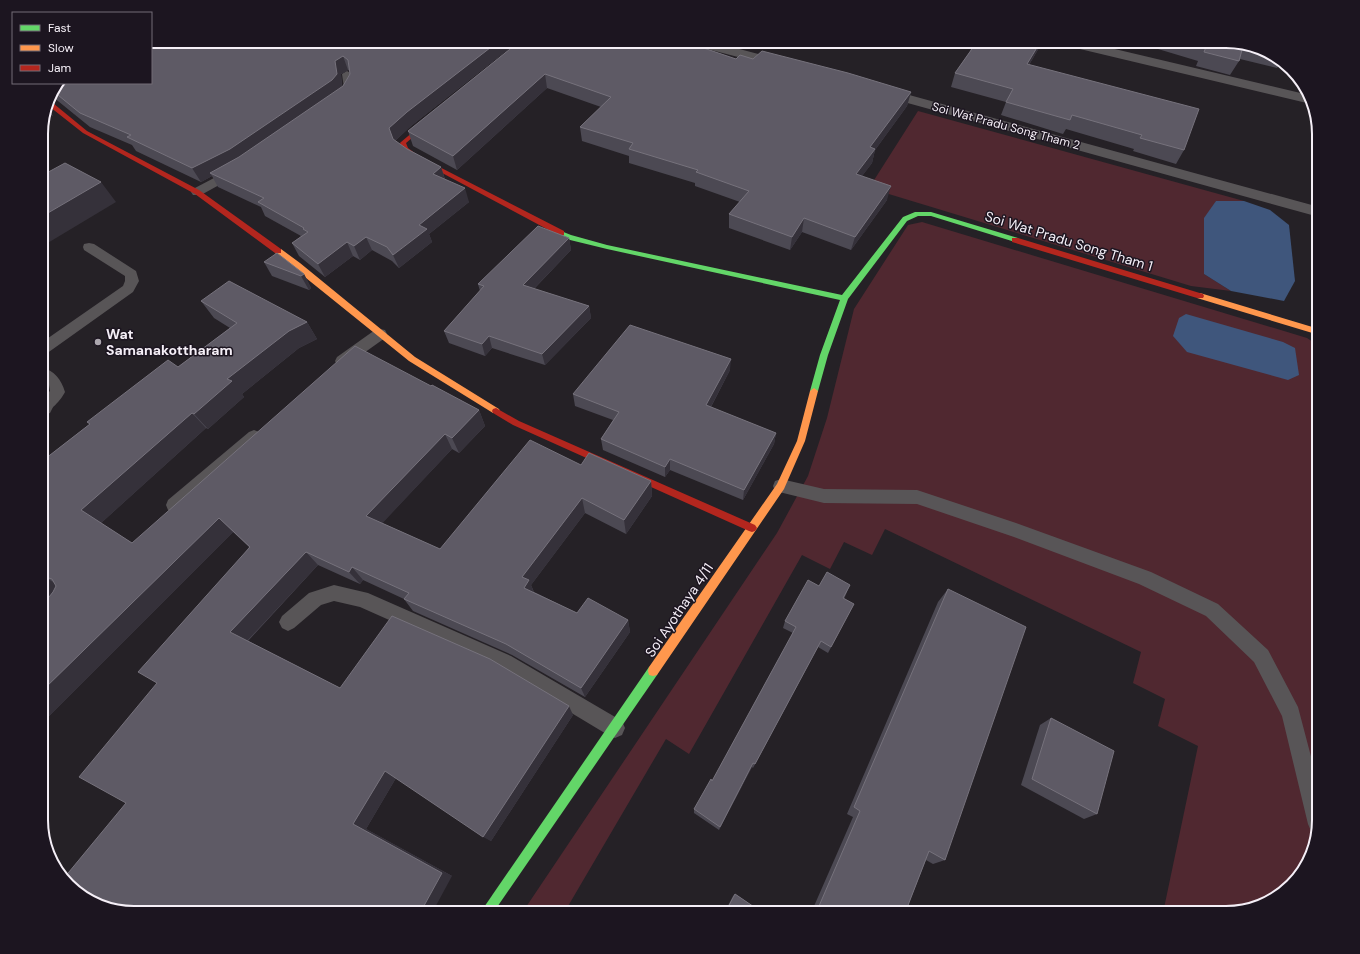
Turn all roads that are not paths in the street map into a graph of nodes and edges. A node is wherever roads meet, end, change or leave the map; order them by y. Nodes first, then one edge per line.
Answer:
1 (719, 48) edge
2 (1093, 48) edge
3 (800, 70) edge
4 (347, 74) edge
5 (870, 88) edge
6 (1304, 99) edge
7 (336, 102) edge
8 (53, 107) edge
9 (441, 112) edge
10 (242, 167) edge
11 (197, 192) junction
12 (1312, 210) edge
13 (89, 247) dead end
14 (844, 298) junction
15 (1312, 330) edge
16 (380, 334) junction
17 (48, 345) edge
18 (331, 370) edge
19 (48, 377) edge
20 (48, 402) edge
21 (265, 427) edge
22 (781, 486) junction
23 (174, 505) edge
24 (752, 528) junction
25 (288, 622) dead end
26 (615, 728) junction
27 (1312, 800) edge
28 (491, 906) edge

1 - 3 street
2 - 6 street
4 - 7 lane
5 - 12 street, Soi Wat Pradu Song Tham 2
8 - 11 street
9 - 14 street
10 - 11 lane
11 - 16 street
13 - 17 lane
14 - 15 street, Soi Wat Pradu Song Tham 1
14 - 22 street, Soi Ayothaya 4/11
16 - 18 lane
16 - 24 street
19 - 20 lane
21 - 23 lane
22 - 24 street, Soi Ayothaya 4/11
22 - 27 lane
24 - 26 street, Soi Ayothaya 4/11
25 - 26 lane
26 - 28 street, Soi Ayothaya 4/11

